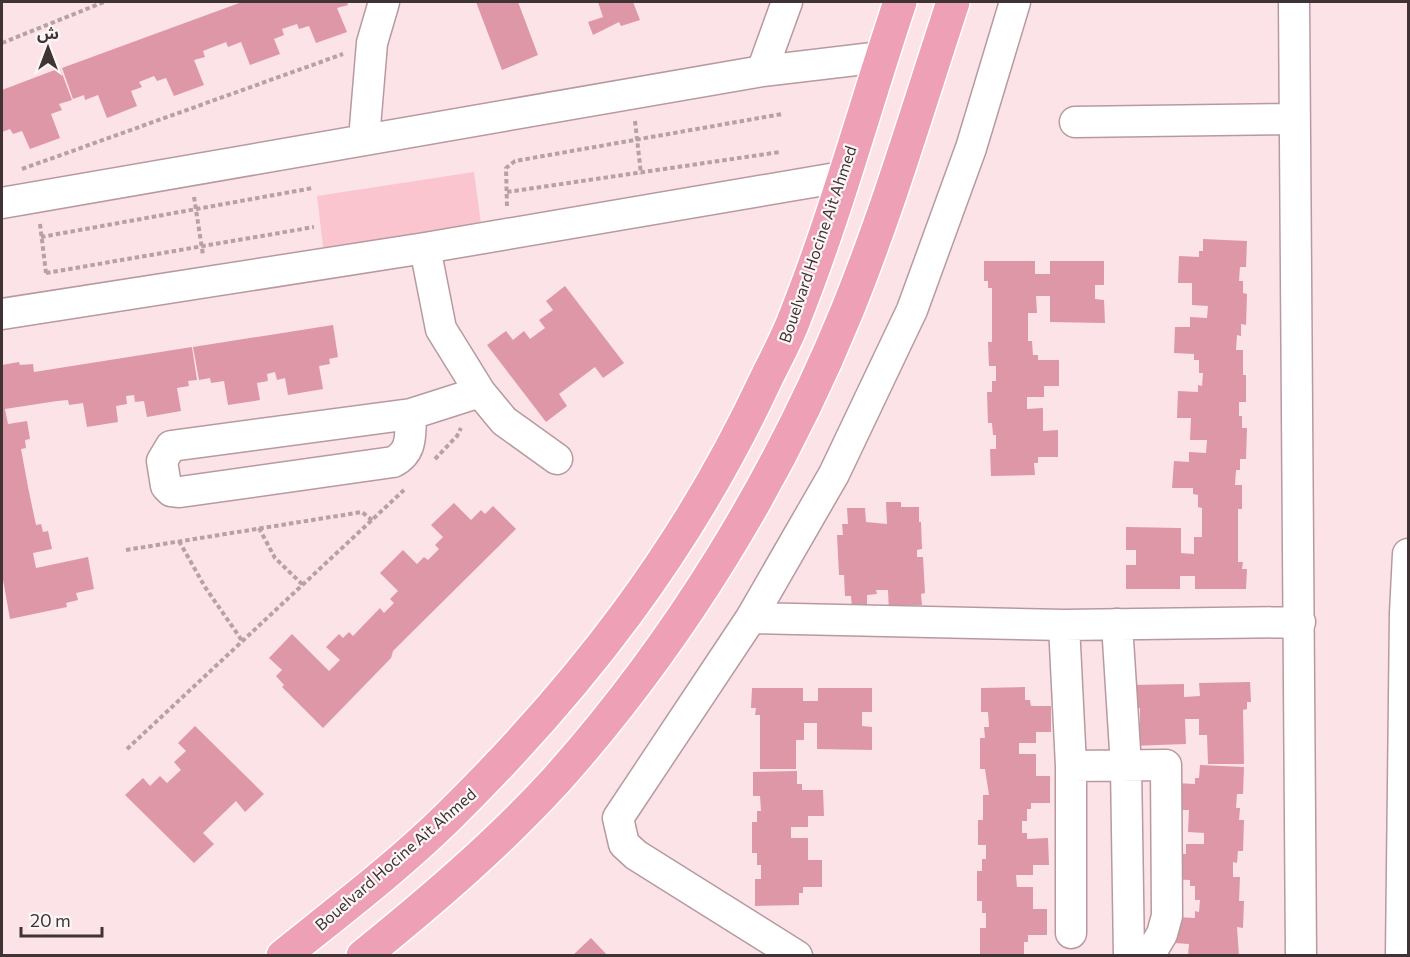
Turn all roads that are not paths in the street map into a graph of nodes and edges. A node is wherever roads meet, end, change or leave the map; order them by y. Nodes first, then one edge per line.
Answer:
1 (384, 2) edge
2 (787, 2) edge
3 (900, 2) edge
4 (953, 2) edge
5 (1015, 2) edge
6 (1294, 2) edge
7 (882, 57) junction
8 (762, 71) junction
9 (1293, 119) junction
10 (1075, 122) dead end
11 (364, 139) junction
12 (842, 177) junction
13 (2, 203) edge
14 (424, 248) junction
15 (2, 315) edge
16 (471, 395) junction
17 (411, 414) junction
18 (557, 459) dead end
19 (1408, 555) edge
20 (752, 618) junction
21 (1300, 621) junction
22 (1117, 624) junction
23 (1064, 625) junction
24 (1071, 766) junction
25 (1126, 766) junction
26 (1071, 933) dead end
27 (283, 956) edge
28 (363, 956) edge
29 (797, 956) edge
30 (1129, 956) edge
31 (1149, 956) edge
32 (1301, 956) edge
33 (1401, 956) edge

1 - 11 street
2 - 8 street
3 - 7 main road, Bouelvard Hocine Ait Ahmed
4 - 28 main road
5 - 20 street
6 - 9 street
7 - 8 street
7 - 12 main road, Bouelvard Hocine Ait Ahmed
8 - 11 street
9 - 10 street
9 - 21 street
11 - 13 street
12 - 14 street
12 - 27 main road, Bouelvard Hocine Ait Ahmed
14 - 15 street
14 - 16 street
16 - 17 street
16 - 18 street
17 - 17 street
19 - 33 street
20 - 23 street
20 - 29 street
21 - 22 street
21 - 32 street
22 - 23 street
22 - 25 street
23 - 24 street
24 - 25 street
24 - 26 street
25 - 30 street
25 - 31 street

